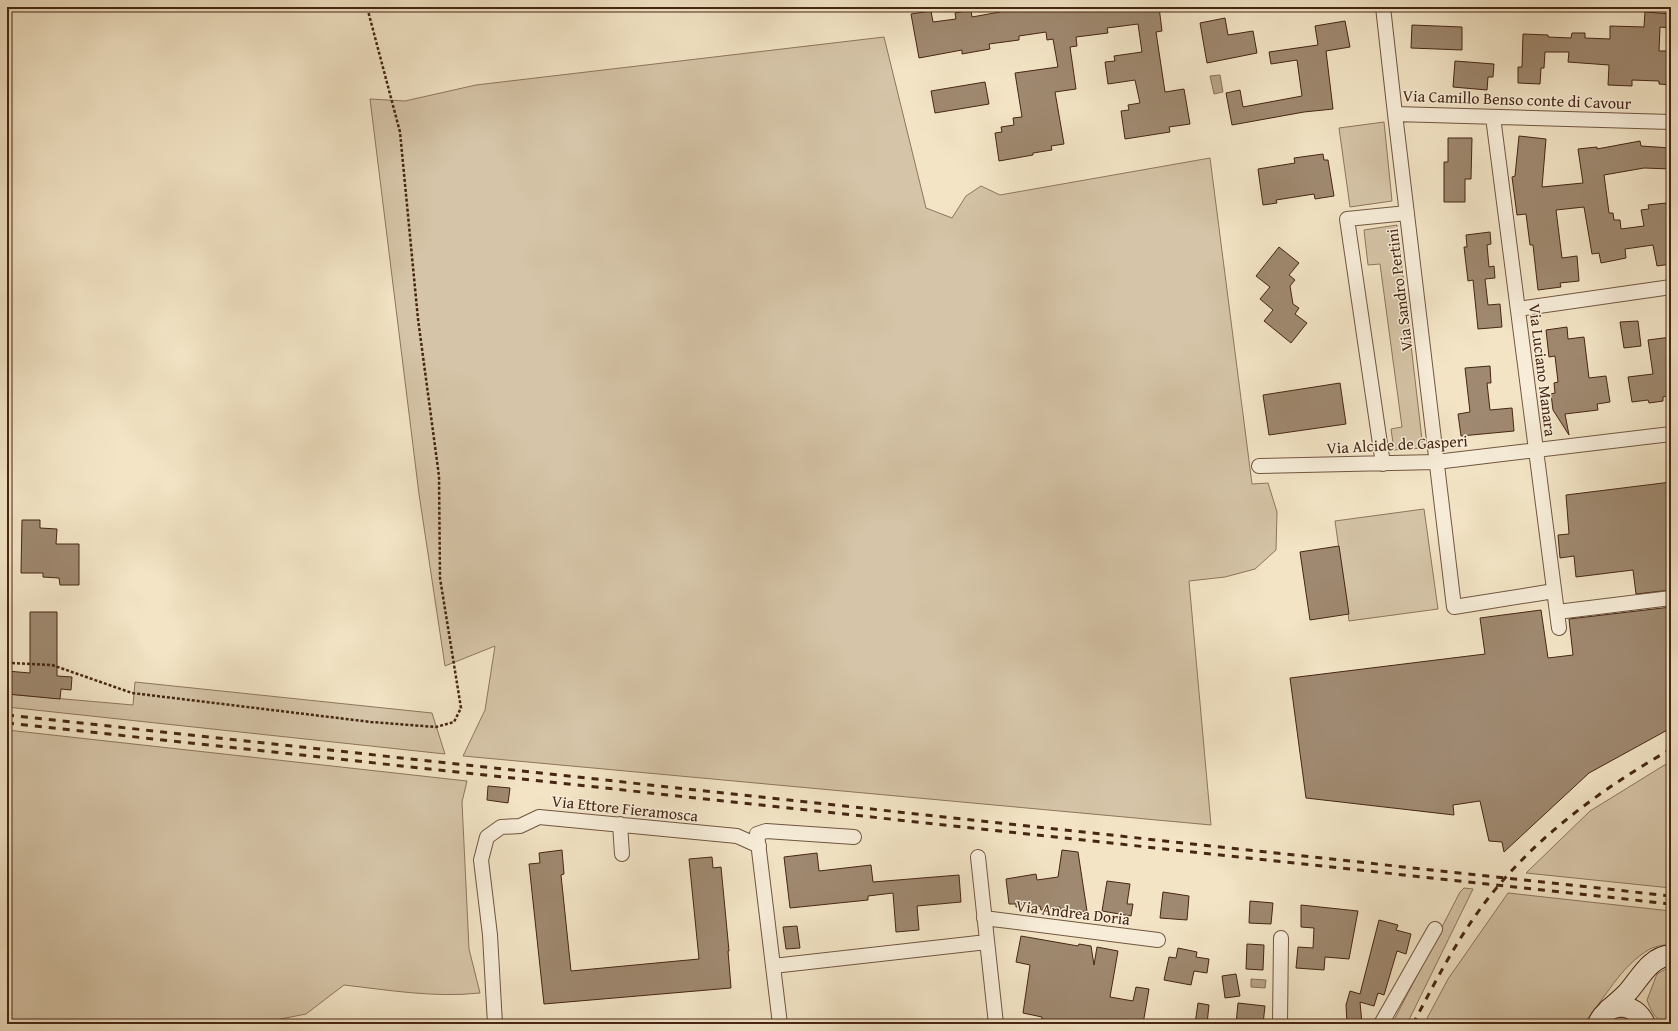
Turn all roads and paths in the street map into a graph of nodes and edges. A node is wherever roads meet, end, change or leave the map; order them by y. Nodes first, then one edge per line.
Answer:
1 (368, 7) edge
2 (1383, 7) edge
3 (7, 91) edge
4 (1395, 114) junction
5 (1493, 117) junction
6 (1671, 122) edge
7 (7, 169) edge
8 (1407, 213) junction
9 (1671, 287) edge
10 (1518, 309) junction
11 (1671, 434) edge
12 (1536, 449) junction
13 (1436, 462) junction
14 (1383, 464) junction
15 (1259, 466) dead end
16 (1554, 591) junction
17 (1671, 598) edge
18 (1556, 612) junction
19 (1559, 628) dead end
20 (12, 663) dead end
21 (620, 824) junction
22 (854, 837) dead end
23 (759, 846) junction
24 (622, 854) dead end
25 (978, 857) dead end
26 (984, 918) junction
27 (1435, 930) dead end
28 (1281, 938) dead end
29 (1158, 940) dead end
30 (987, 942) junction
31 (1671, 955) edge
32 (773, 966) junction
33 (1635, 983) junction
34 (1603, 1017) edge
35 (1644, 1022) edge
36 (495, 1024) edge
37 (780, 1024) edge
38 (996, 1024) edge
39 (1280, 1024) edge
40 (1381, 1024) edge

1 - 20 path
2 - 4 street, Via Camillo Benso conte di Cavour
3 - 7 path
4 - 5 street, Via Camillo Benso conte di Cavour
4 - 8 street, Via Sandro Pertini
5 - 6 street, Via Camillo Benso conte di Cavour
5 - 10 street, Via Luciano Manara
8 - 13 street, Via Sandro Pertini
8 - 14 street
9 - 10 street
10 - 12 street, Via Luciano Manara
11 - 12 street, Via Alcide de Gasperi
12 - 13 street, Via Alcide de Gasperi
12 - 16 street, Via Luciano Manara
13 - 14 street, Via Alcide de Gasperi
13 - 16 street, Via Sandro Pertini
14 - 15 street, Via Alcide de Gasperi
16 - 18 street, Via Luciano Manara
17 - 18 street
18 - 19 street, Via Luciano Manara
21 - 23 street, Via Ettore Fieramosca
21 - 24 street
21 - 36 street, Via Ettore Fieramosca
22 - 23 street
23 - 32 street
25 - 26 street
26 - 29 street, Via Andrea Doria
26 - 30 street
27 - 40 street
28 - 39 street
30 - 32 street
30 - 38 street
31 - 33 street
32 - 37 street
33 - 34 street
33 - 35 street
34 - 35 street

